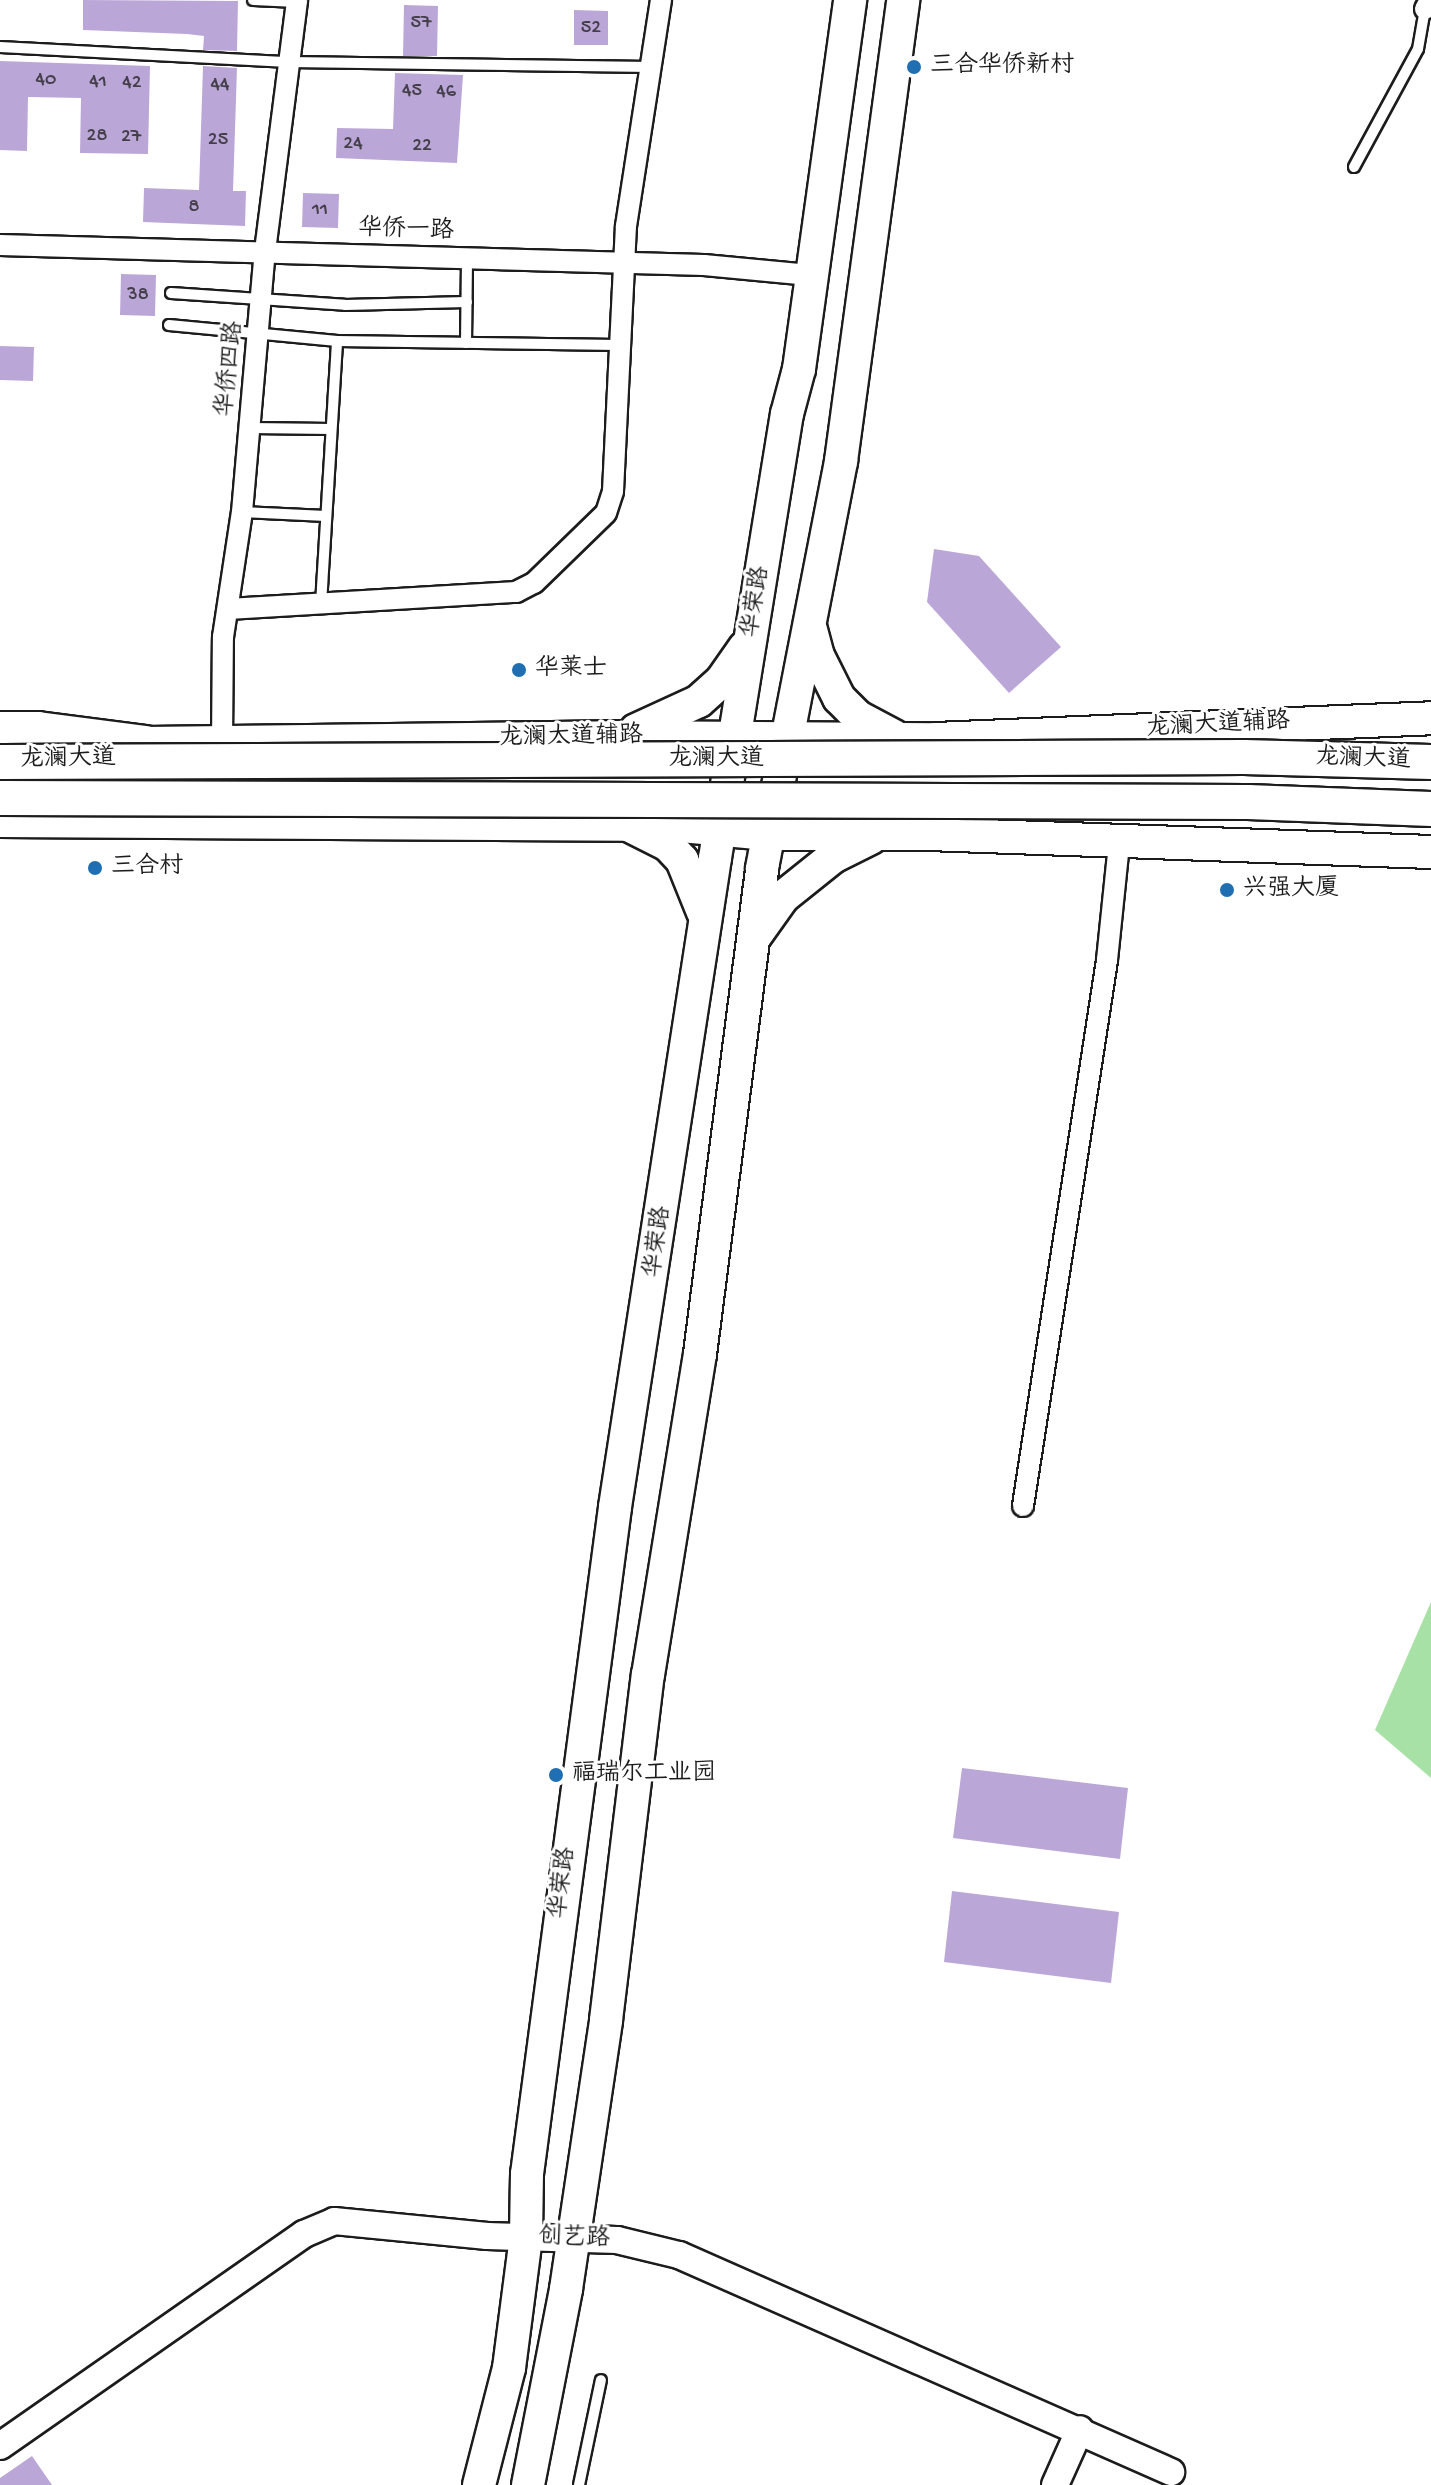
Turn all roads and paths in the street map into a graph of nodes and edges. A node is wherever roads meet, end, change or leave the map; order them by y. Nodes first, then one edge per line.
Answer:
1 (253, 0) edge
2 (661, 0) edge
3 (850, 0) edge
4 (903, 0) edge
5 (297, 1) edge
6 (1427, 5) edge
7 (0, 47) edge
8 (289, 62) junction
9 (651, 67) junction
10 (1354, 167) dead end
11 (0, 245) edge
12 (265, 251) junction
13 (467, 260) junction
14 (624, 264) junction
15 (810, 275) junction
16 (171, 293) dead end
17 (263, 301) junction
18 (467, 302) junction
19 (169, 325) dead end
20 (260, 334) junction
21 (337, 341) junction
22 (466, 343) junction
23 (618, 345) junction
24 (251, 428) junction
25 (331, 429) junction
26 (242, 512) junction
27 (326, 516) junction
28 (321, 604) junction
29 (228, 609) junction
30 (810, 620) junction
31 (752, 633) junction
32 (1431, 718) edge
33 (0, 729) edge
34 (787, 736) junction
35 (623, 737) junction
36 (735, 737) junction
37 (900, 739) junction
38 (936, 739) junction
39 (146, 743) junction
40 (222, 743) junction
41 (1431, 762) edge
42 (0, 763) edge
43 (0, 798) edge
44 (1431, 809) edge
45 (0, 821) edge
46 (629, 825) junction
47 (720, 828) junction
48 (768, 834) junction
49 (928, 834) junction
50 (879, 835) junction
51 (1119, 843) junction
52 (1431, 852) edge
53 (705, 923) junction
54 (753, 945) junction
55 (1023, 1506) dead end
56 (526, 2237) junction
57 (573, 2240) junction
58 (601, 2380) dead end
59 (1080, 2429) junction
60 (0, 2446) edge
61 (1171, 2472) dead end
62 (479, 2485) edge
63 (528, 2485) edge
64 (579, 2485) edge
65 (1055, 2485) edge

1 - 5 lane
2 - 9 street
3 - 15 main road, 华荣路
4 - 30 main road
5 - 8 street, 华侨四路
6 - 10 lane
7 - 8 lane
8 - 9 lane
8 - 12 street, 华侨四路
9 - 14 street
11 - 12 street, 华侨一路
12 - 13 street, 华侨一路
12 - 17 street, 华侨四路
13 - 14 street, 华侨一路
13 - 18 lane
14 - 15 street, 华侨一路
14 - 23 street
15 - 31 main road, 华荣路
16 - 17 lane
17 - 18 lane
17 - 20 street, 华侨四路
18 - 22 lane
19 - 20 lane
20 - 21 lane
20 - 24 street, 华侨四路
21 - 22 lane
21 - 25 lane
22 - 23 lane
23 - 28 street
24 - 25 lane
24 - 26 street, 华侨四路
25 - 27 lane
26 - 27 lane
26 - 29 street, 华侨四路
27 - 28 lane
28 - 29 street
29 - 40 street, 华侨四路
30 - 34 main road
30 - 37 main road
31 - 35 main road
31 - 36 main road, 华荣路
32 - 38 main road, 龙澜大道辅路
33 - 39 highway
34 - 36 main road, 龙澜大道辅路
34 - 37 main road, 龙澜大道辅路
34 - 48 main road
35 - 36 main road, 龙澜大道辅路
35 - 40 main road, 龙澜大道辅路
35 - 46 main road
36 - 47 main road, 华荣路
37 - 38 main road, 龙澜大道辅路
38 - 49 main road
39 - 40 main road, 龙澜大道辅路
39 - 42 main road, 龙澜大道辅路
41 - 42 highway, 龙澜大道, bridge
43 - 44 highway, 龙澜大道, bridge
45 - 46 main road
46 - 47 main road
46 - 53 main road
47 - 48 main road
47 - 53 main road, 华荣路
48 - 50 main road
48 - 54 main road
49 - 50 main road
49 - 51 main road
50 - 54 main road
51 - 52 main road
51 - 55 street
53 - 56 main road, 华荣路
54 - 57 main road
56 - 57 street, 创艺路
56 - 60 street, 创艺路
56 - 62 main road, 华荣路
57 - 59 street, 创艺路
57 - 63 main road
58 - 64 lane
59 - 61 street, 创艺路
59 - 65 street

